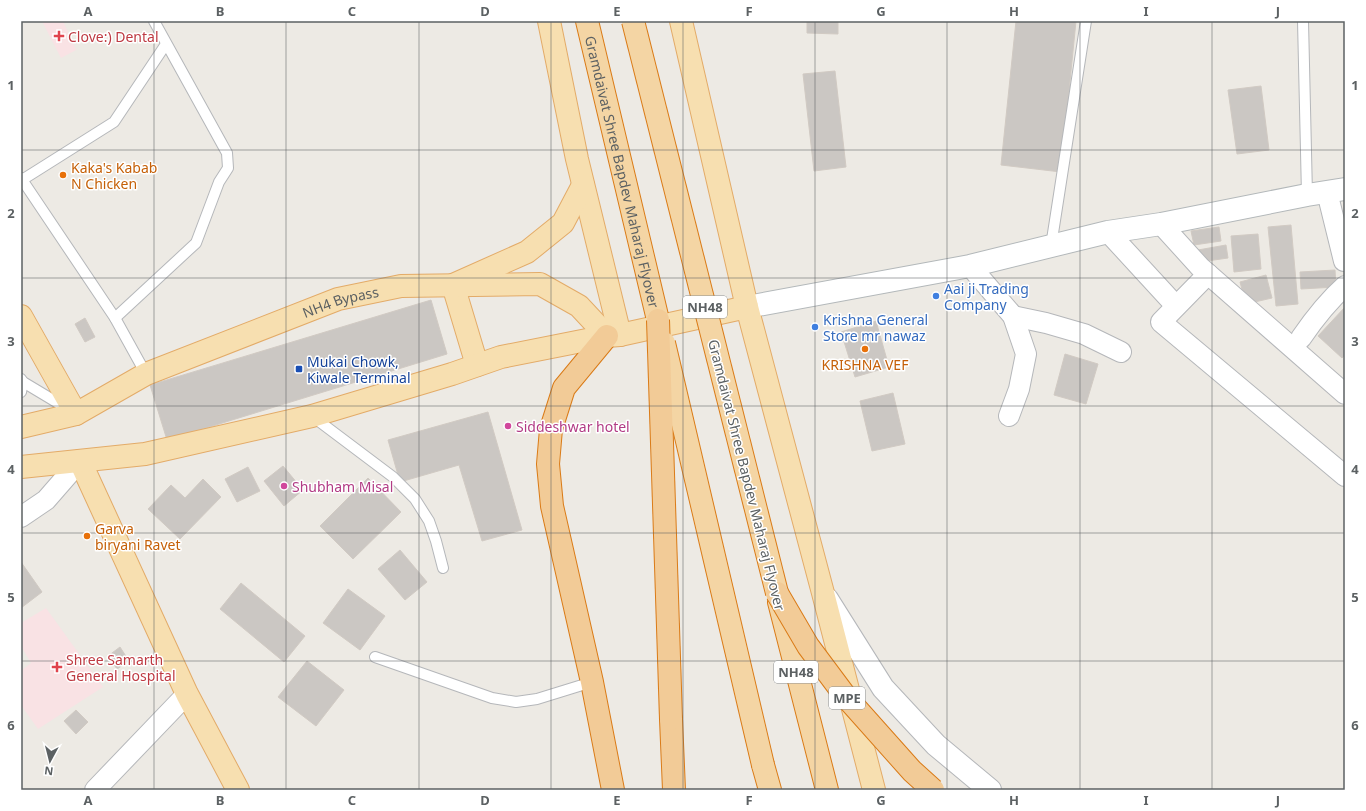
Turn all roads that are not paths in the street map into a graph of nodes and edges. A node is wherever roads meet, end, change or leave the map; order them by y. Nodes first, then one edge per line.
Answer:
1 (154, 21) edge
2 (549, 21) edge
3 (587, 21) edge
4 (633, 21) edge
5 (681, 21) edge
6 (1086, 21) edge
7 (1303, 21) edge
8 (166, 44) junction
9 (21, 179) edge
10 (583, 185) junction
11 (1326, 192) edge
12 (1161, 224) junction
13 (1108, 232) junction
14 (1051, 246) junction
15 (1344, 261) edge
16 (970, 266) junction
17 (1208, 274) junction
18 (453, 285) junction
19 (1345, 286) edge
20 (1176, 306) junction
21 (747, 308) junction
22 (21, 316) edge
23 (1013, 316) junction
24 (115, 318) junction
25 (658, 320) junction
26 (614, 336) junction
27 (1301, 338) dead end
28 (1121, 352) dead end
29 (477, 365) junction
30 (146, 374) junction
31 (22, 384) edge
32 (1345, 394) edge
33 (76, 414) junction
34 (312, 416) junction
35 (1009, 416) dead end
36 (21, 427) edge
37 (80, 461) junction
38 (21, 467) edge
39 (1345, 476) edge
40 (21, 517) edge
41 (443, 568) dead end
42 (777, 593) junction
43 (823, 593) junction
44 (375, 657) dead end
45 (592, 682) junction
46 (188, 694) junction
47 (95, 790) edge
48 (238, 790) edge
49 (613, 790) edge
50 (674, 790) edge
51 (770, 790) edge
52 (826, 790) edge
53 (874, 790) edge
54 (933, 790) edge
55 (990, 790) edge

1 - 8 lane
2 - 10 main road
3 - 25 highway, Gramdaivat Shree Bapdev Maharaj Flyover
4 - 42 highway, Gramdaivat Shree Bapdev Maharaj Flyover / NH48, bridge
5 - 21 main road
6 - 14 lane
7 - 11 lane
8 - 9 lane
8 - 24 lane
9 - 24 lane
10 - 18 main road
10 - 26 main road
11 - 12 main road
11 - 15 street
12 - 13 main road
12 - 17 street
13 - 14 main road
13 - 20 street
14 - 16 main road
16 - 21 main road
16 - 23 street
17 - 20 street
17 - 32 street
18 - 26 main road, NH4 Bypass
18 - 29 main road
18 - 30 main road, NH4 Bypass
19 - 27 street
20 - 39 street
21 - 26 main road
21 - 43 main road
22 - 33 main road
23 - 28 street
23 - 35 street
24 - 30 lane
25 - 50 highway, bridge
25 - 51 highway, Gramdaivat Shree Bapdev Maharaj Flyover, bridge
26 - 29 main road
26 - 45 highway
29 - 34 main road
30 - 33 main road, NH4 Bypass
31 - 33 lane
33 - 36 main road, NH4 Bypass
34 - 37 main road
34 - 41 lane
37 - 38 main road
37 - 40 street
37 - 46 main road
42 - 52 highway, Gramdaivat Shree Bapdev Maharaj Flyover / NH48, bridge
42 - 54 highway, MPE, bridge
43 - 53 main road
43 - 55 main road
44 - 45 lane
45 - 49 highway
46 - 47 street
46 - 48 main road

